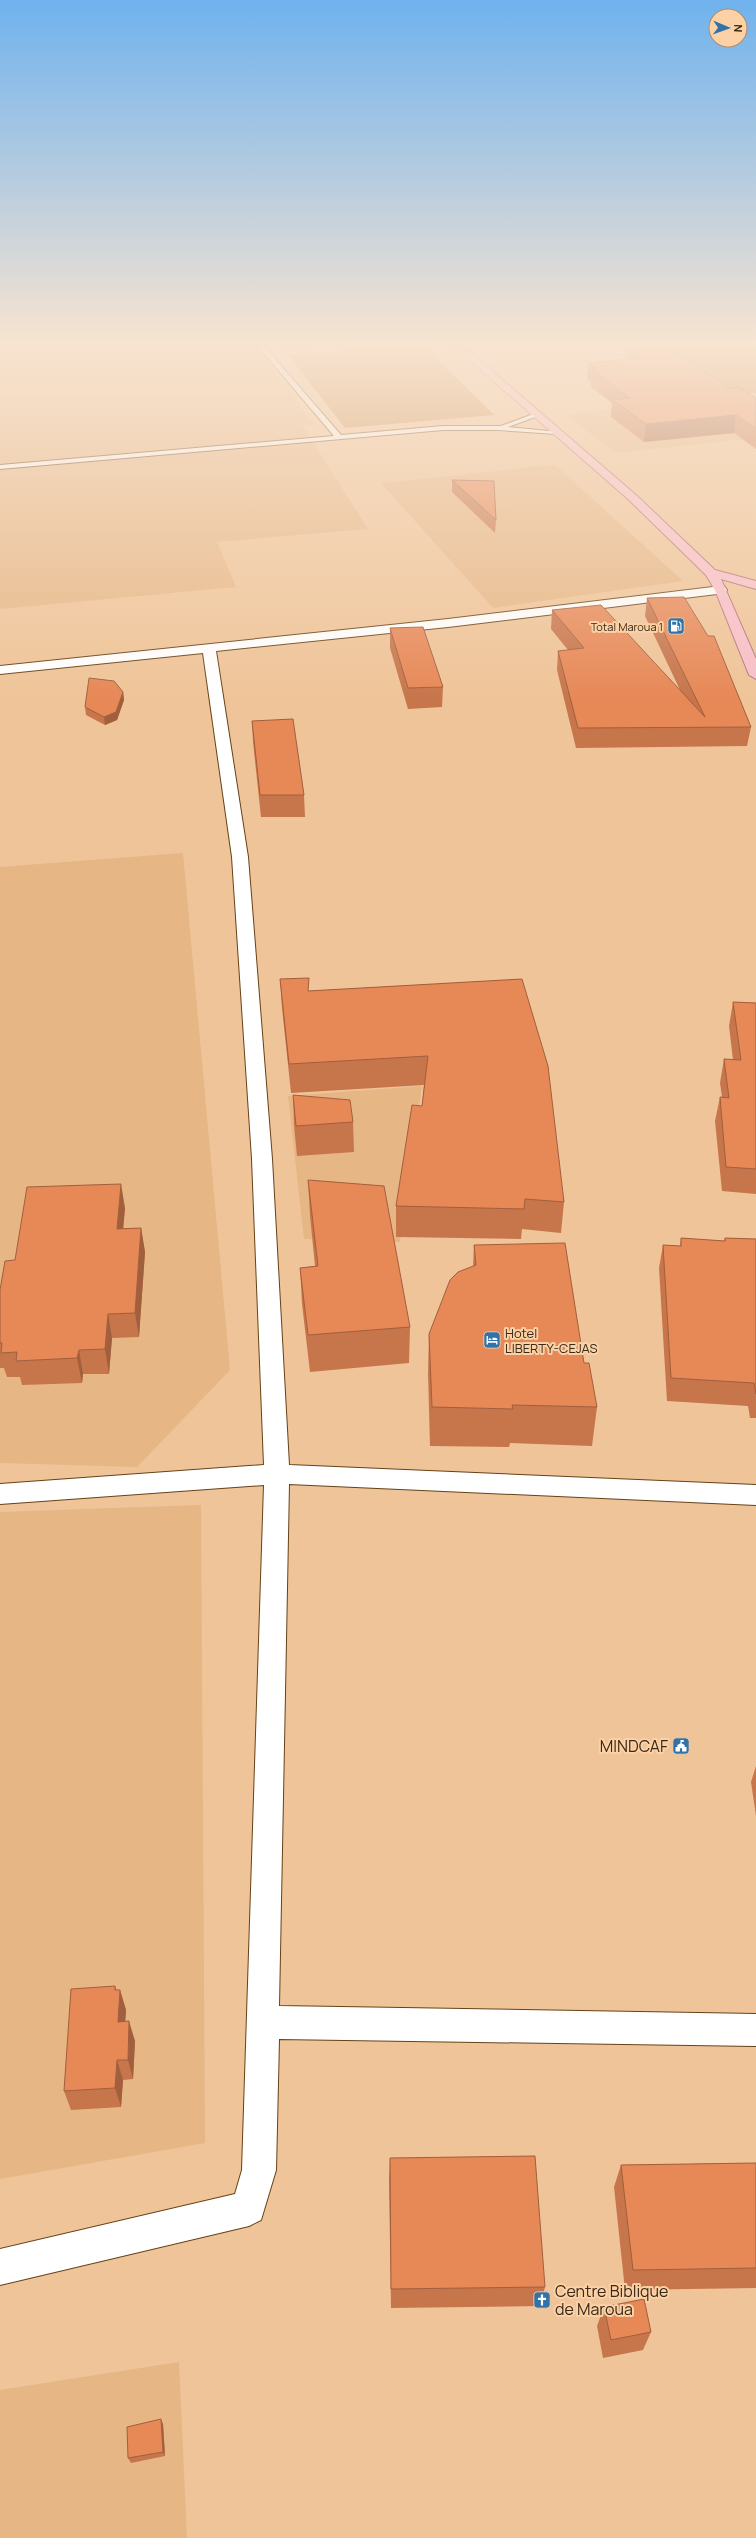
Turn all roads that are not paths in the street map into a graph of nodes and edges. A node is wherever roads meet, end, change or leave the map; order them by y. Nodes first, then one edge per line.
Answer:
1 (40, 463) edge
2 (593, 463) edge
3 (0, 467) edge
4 (711, 573) junction
5 (756, 585) edge
6 (721, 590) junction
7 (209, 648) junction
8 (0, 670) edge
9 (756, 675) edge
10 (277, 1474) junction
11 (0, 1494) edge
12 (756, 1495) edge
13 (262, 2022) junction
14 (756, 2030) edge
15 (0, 2267) edge

1 - 3 lane
2 - 4 main road
4 - 5 main road
4 - 6 main road
6 - 7 street
6 - 9 main road
7 - 8 street
7 - 10 street
10 - 11 street
10 - 12 street
10 - 13 street
13 - 14 street
13 - 15 street

